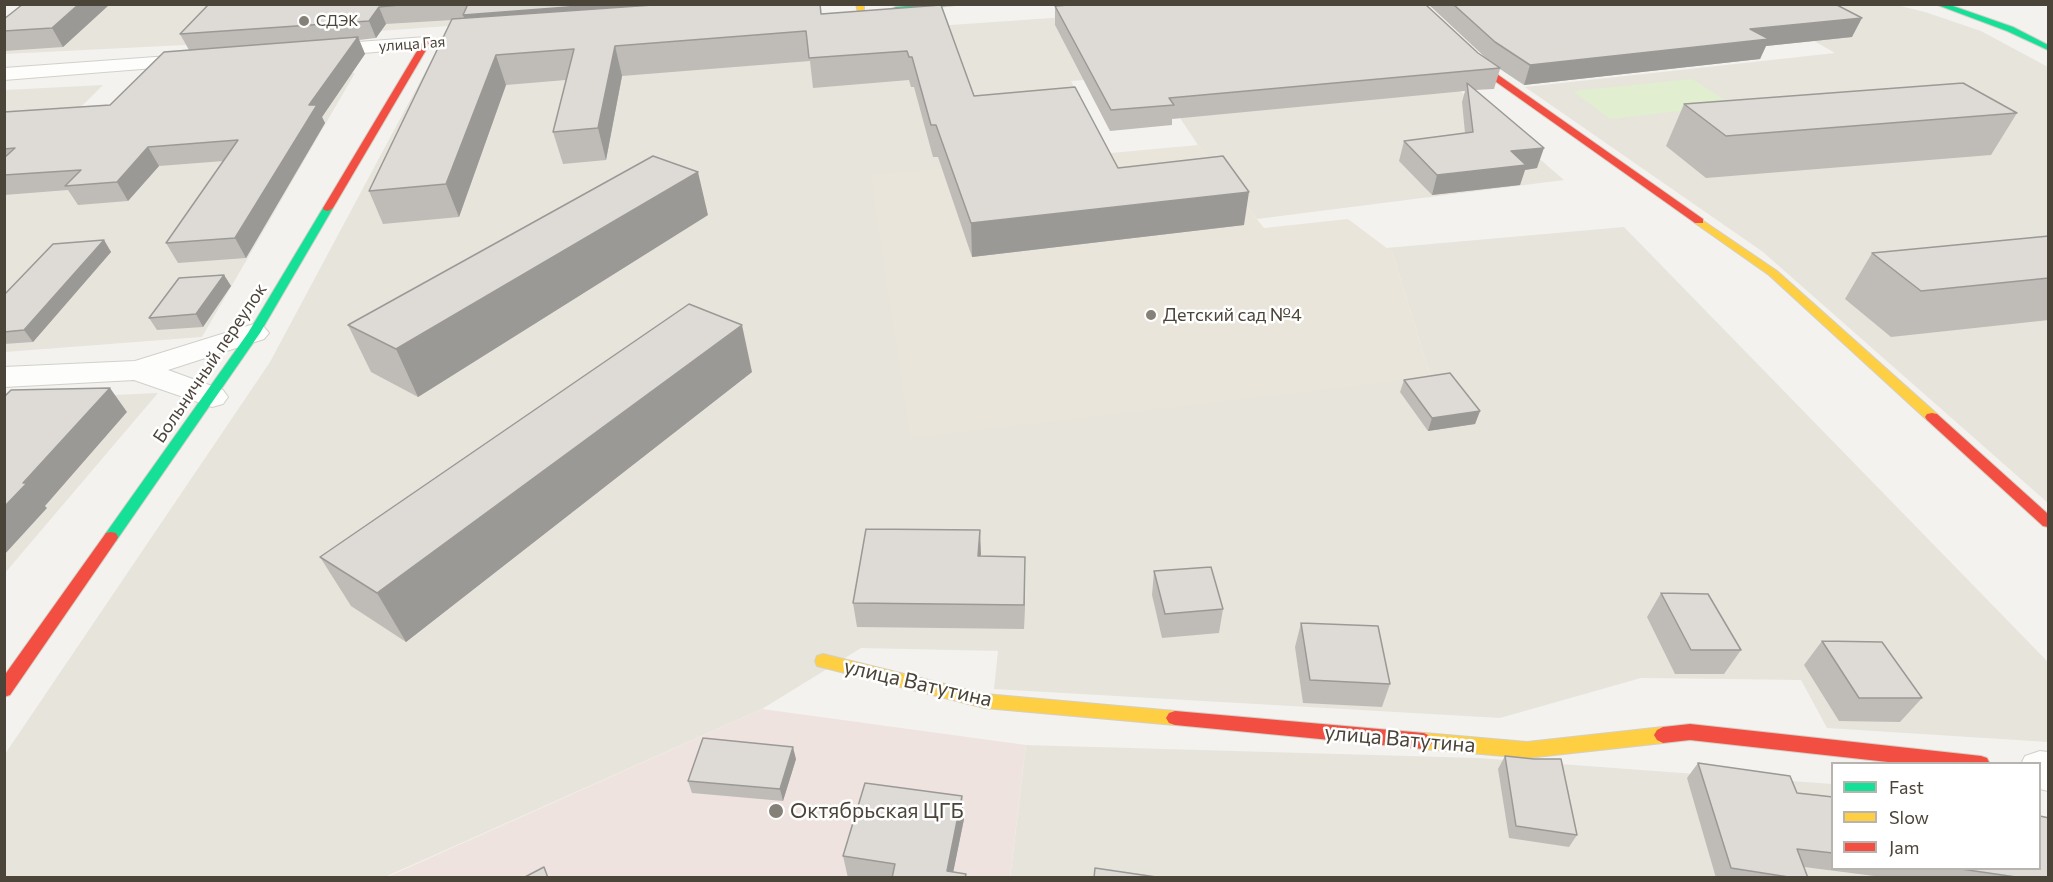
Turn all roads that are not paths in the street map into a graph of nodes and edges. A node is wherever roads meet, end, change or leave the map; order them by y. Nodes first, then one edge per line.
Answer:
1 (963, 4) edge
2 (1412, 4) edge
3 (1938, 4) edge
4 (865, 10) edge
5 (495, 38) edge
6 (426, 43) junction
7 (2049, 48) edge
8 (298, 53) edge
9 (217, 58) edge
10 (4, 74) edge
11 (254, 333) junction
12 (137, 370) junction
13 (4, 376) edge
14 (212, 397) junction
15 (2049, 522) edge
16 (823, 661) dead end
17 (4, 690) edge
18 (1963, 762) edge

1 - 4 street
2 - 15 street
3 - 7 street
5 - 6 street, улица Гая
6 - 8 street, улица Гая
6 - 11 street, Больничный переулок
9 - 10 street
11 - 12 street
11 - 14 street, Больничный переулок
12 - 13 street
12 - 14 street
14 - 17 street, Больничный переулок
16 - 18 street, улица Ватутина

